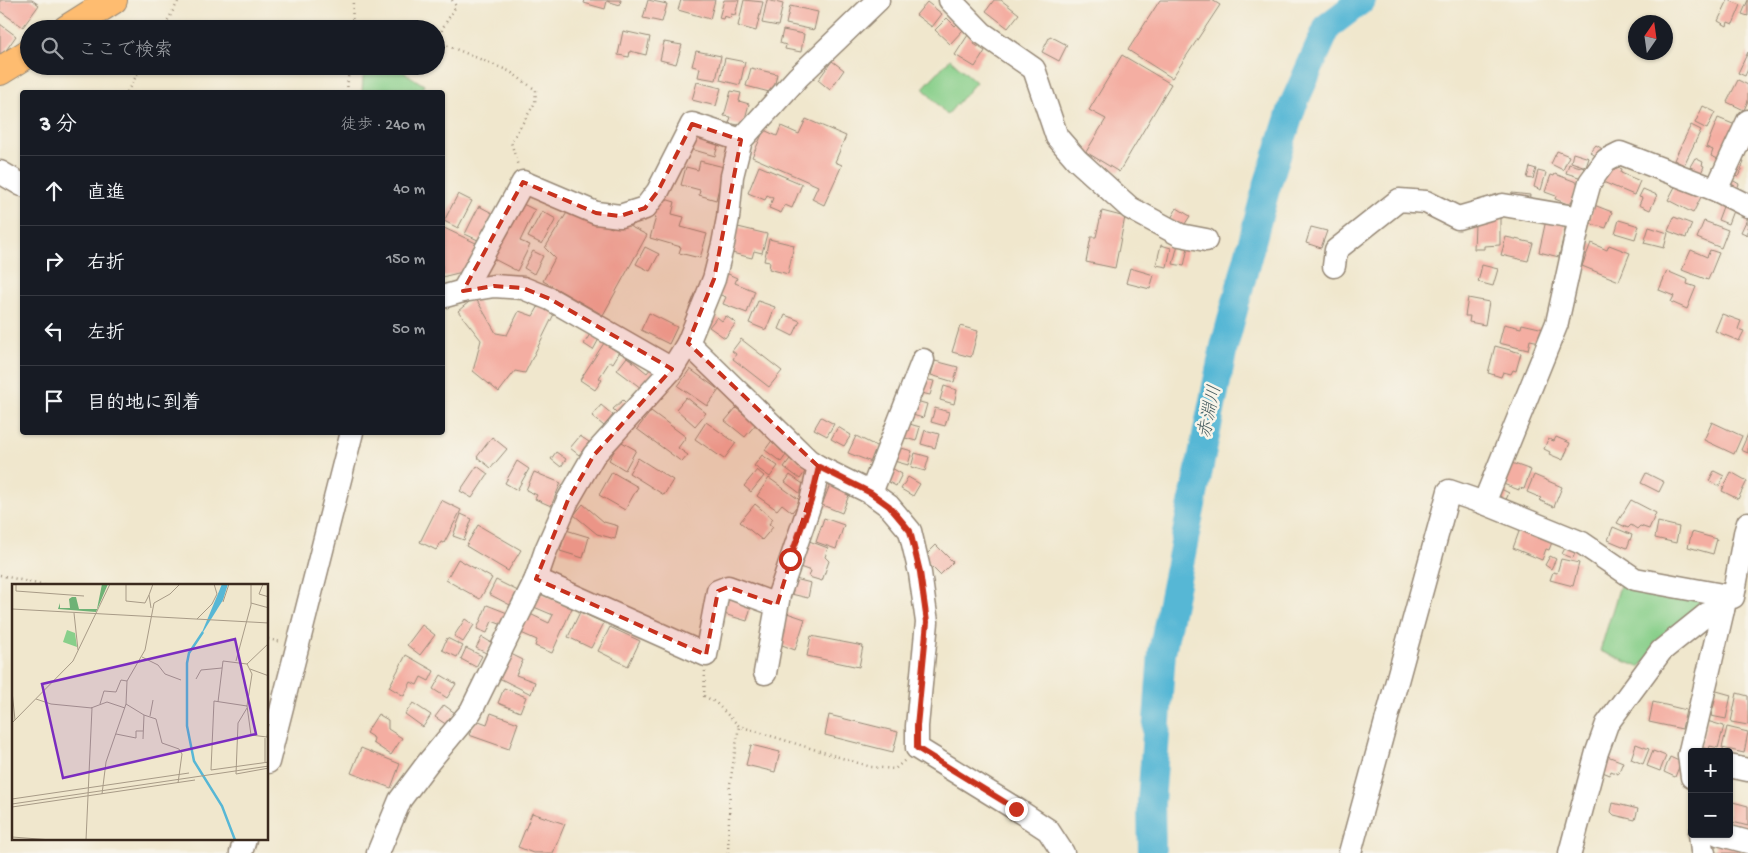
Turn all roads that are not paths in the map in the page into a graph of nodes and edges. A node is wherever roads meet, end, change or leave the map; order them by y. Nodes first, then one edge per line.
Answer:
1 (113, 0) edge
2 (878, 0) edge
3 (950, 0) edge
4 (81, 20) edge
5 (20, 59) edge
6 (0, 71) edge
7 (1748, 121) edge
8 (741, 140) junction
9 (0, 172) edge
10 (20, 184) edge
11 (1716, 190) junction
12 (1748, 206) edge
13 (1580, 218) junction
14 (1206, 240) dead end
15 (1334, 266) dead end
16 (453, 294) edge
17 (688, 343) junction
18 (923, 360) dead end
19 (672, 369) junction
20 (351, 435) edge
21 (819, 467) junction
22 (871, 493) junction
23 (1484, 503) junction
24 (1748, 523) edge
25 (536, 579) junction
26 (1724, 603) junction
27 (777, 605) junction
28 (765, 673) dead end
29 (1694, 748) edge
30 (269, 758) edge
31 (1733, 767) edge
32 (1748, 770) edge
33 (1700, 838) edge
34 (1733, 838) edge
35 (245, 840) edge
36 (1748, 842) edge
37 (241, 853) edge
38 (378, 853) edge
39 (1063, 853) edge
40 (1350, 853) edge
41 (1570, 853) edge
42 (1704, 853) edge

1 - 4 main road
2 - 8 street
3 - 14 street
5 - 6 main road
7 - 11 street
8 - 16 street
8 - 17 street
9 - 10 street
11 - 12 street
11 - 13 street
13 - 15 street
13 - 23 street
16 - 19 street
17 - 19 street
17 - 21 street
18 - 22 street
19 - 25 street
20 - 30 street
21 - 22 street
21 - 27 street
22 - 39 street
23 - 26 street
23 - 40 street
24 - 26 street
25 - 27 street
25 - 38 street
26 - 29 street
26 - 41 street
27 - 28 street
31 - 32 street
33 - 42 street
34 - 36 street
35 - 37 street

